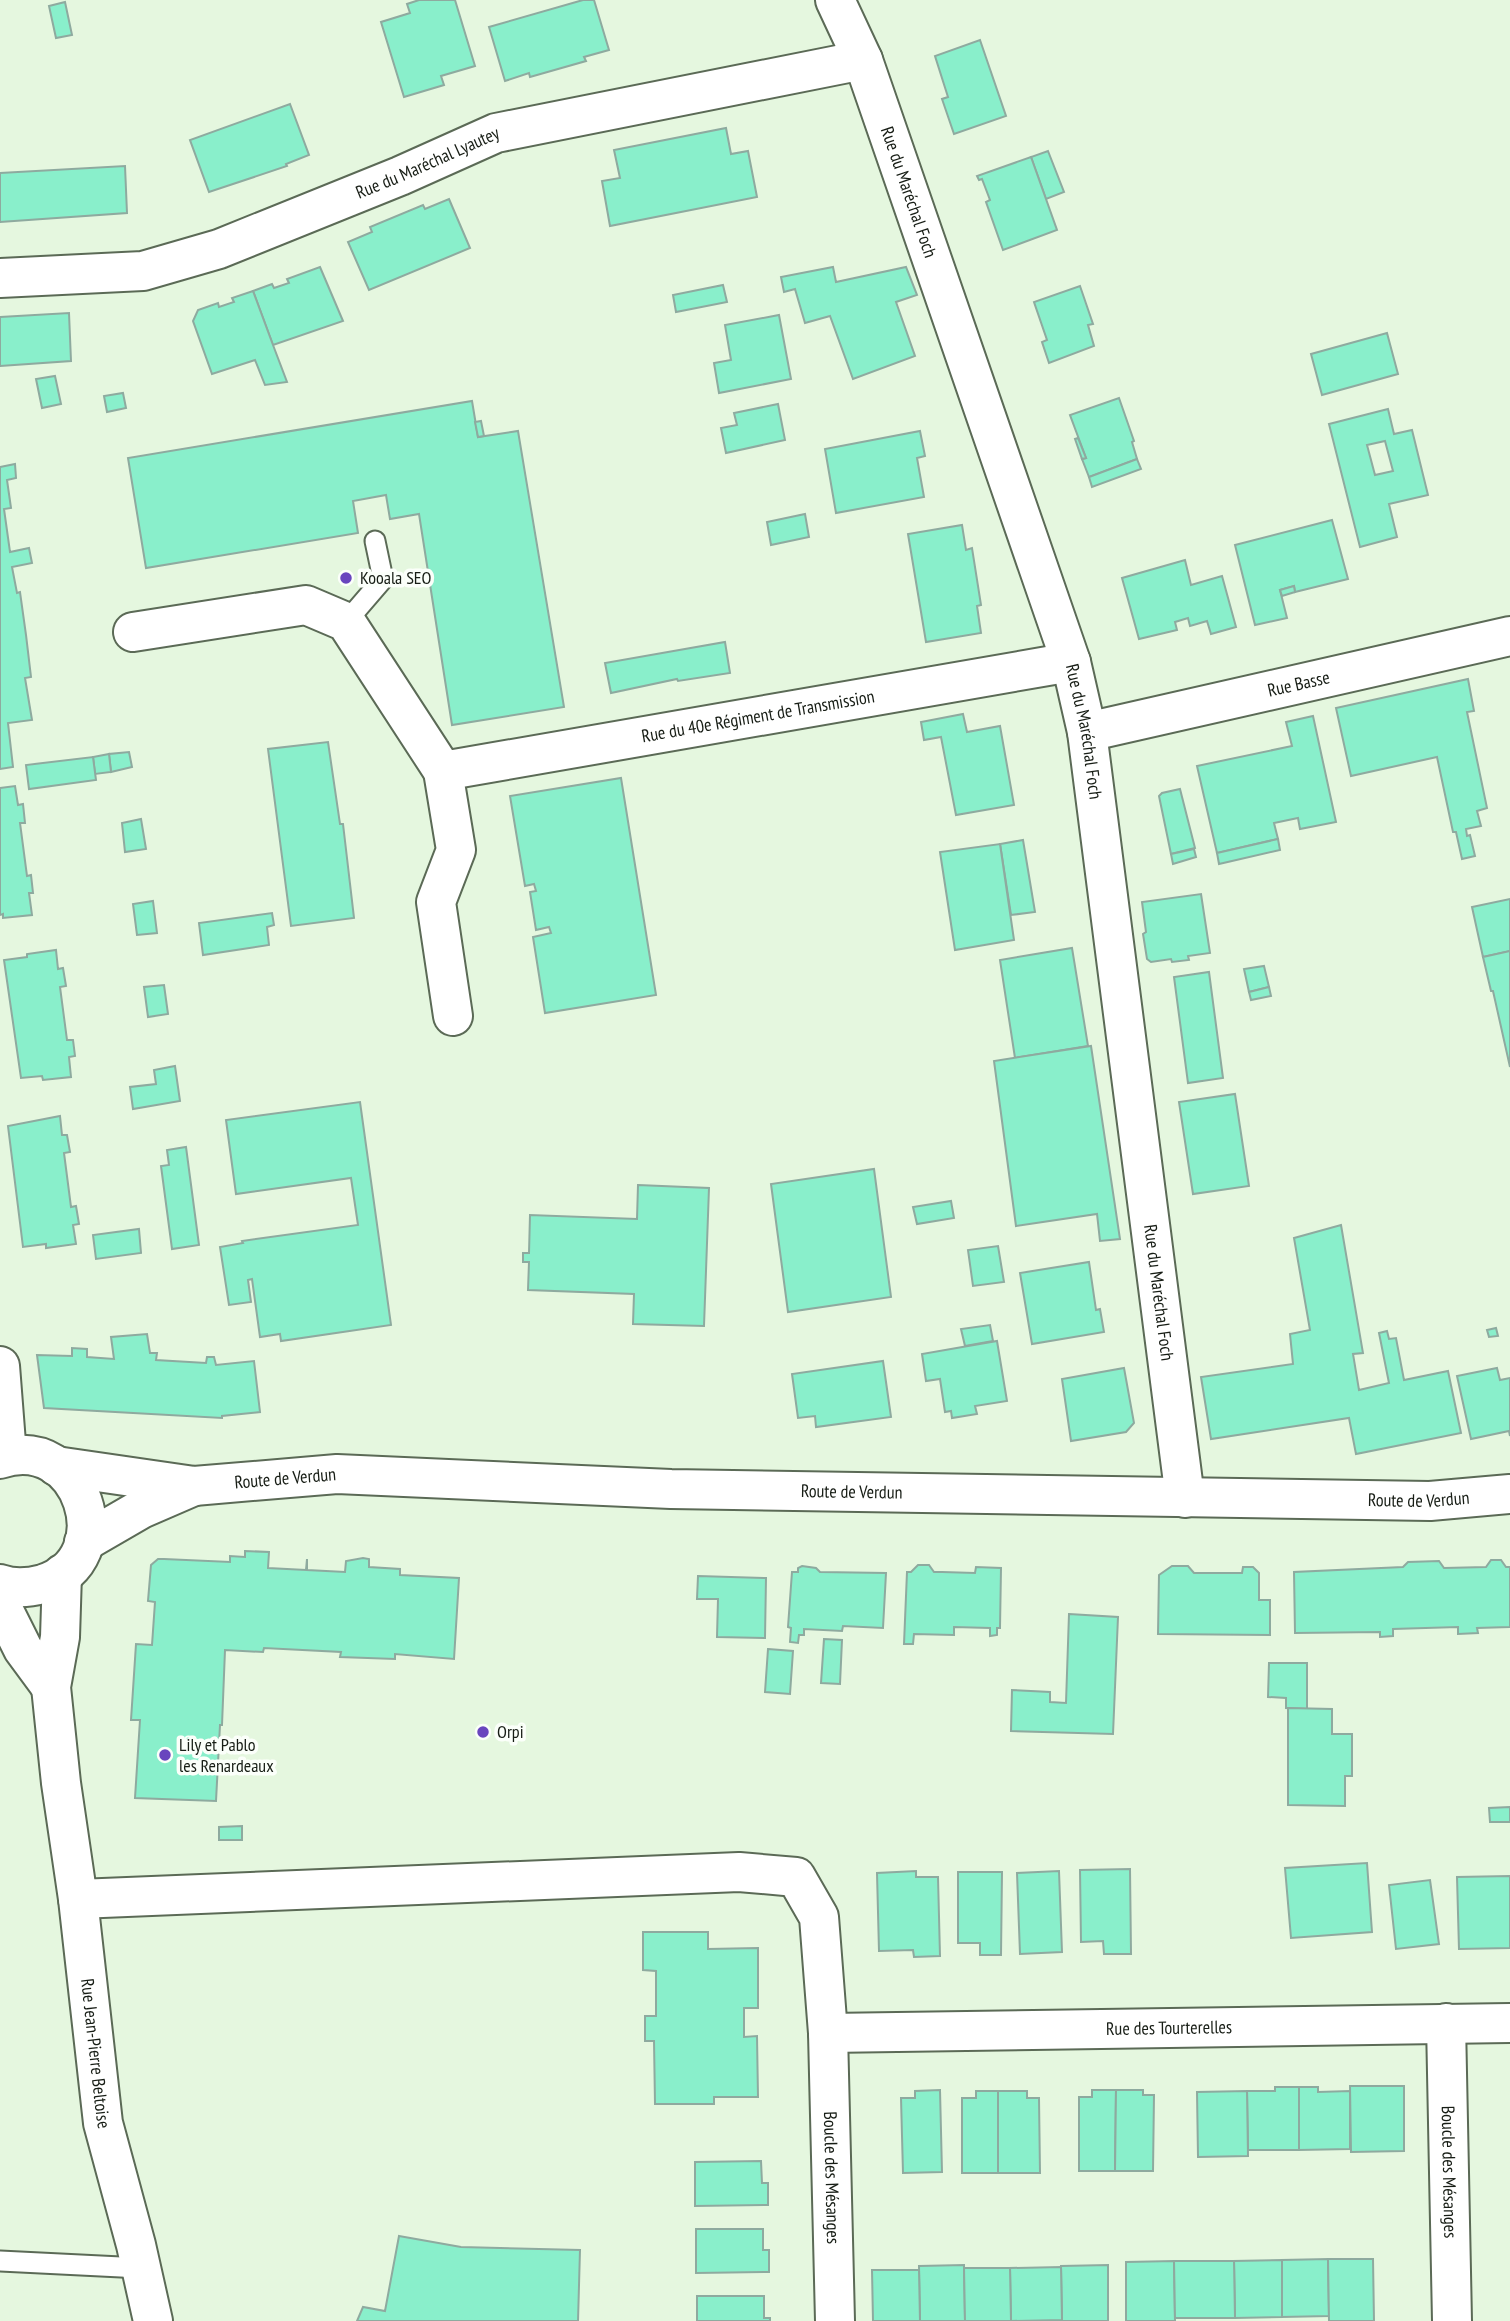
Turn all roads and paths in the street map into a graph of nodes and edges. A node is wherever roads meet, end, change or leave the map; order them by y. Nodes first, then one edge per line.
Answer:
1 (835, 0) edge
2 (863, 60) junction
3 (0, 278) edge
4 (375, 541) dead end
5 (346, 622) junction
6 (133, 632) dead end
7 (1510, 636) edge
8 (1071, 662) junction
9 (1087, 732) junction
10 (443, 771) junction
11 (453, 1016) dead end
12 (0, 1366) edge
13 (4, 1458) edge
14 (56, 1466) junction
15 (194, 1486) junction
16 (1510, 1494) edge
17 (1185, 1498) junction
18 (84, 1542) junction
19 (62, 1574) junction
20 (0, 1584) edge
21 (0, 1603) edge
22 (51, 1687) junction
23 (78, 1899) junction
24 (1446, 2023) junction
25 (1510, 2023) edge
26 (828, 2033) junction
27 (0, 2261) edge
28 (141, 2267) junction
29 (153, 2321) edge
30 (835, 2321) edge
31 (1452, 2321) edge

1 - 2 street, Rue du Maréchal Foch
2 - 3 street, Rue du Maréchal Lyautey
2 - 8 street, Rue du Maréchal Foch
4 - 5 lane
5 - 6 street
5 - 10 street
7 - 9 street, Rue Basse
8 - 9 street, Rue du Maréchal Foch
8 - 10 street, Rue du 40e Régiment de Transmission
9 - 17 street, Rue du Maréchal Foch
10 - 11 street
12 - 13 street
13 - 14 street, Route de Verdun
14 - 15 street, Route de Verdun
14 - 18 street
15 - 17 street, Route de Verdun
15 - 18 street, Route de Verdun
16 - 17 street, Route de Verdun
18 - 19 street
19 - 20 street
19 - 22 street
21 - 22 street
22 - 23 street, Rue Jean-Pierre Beltoise
23 - 26 street, Boucle des Mésanges
23 - 28 street, Rue Jean-Pierre Beltoise
24 - 25 street, Rue des Tourterelles
24 - 26 street, Rue des Tourterelles
24 - 31 street, Boucle des Mésanges
26 - 30 street, Boucle des Mésanges
27 - 28 lane
28 - 29 street, Rue Jean-Pierre Beltoise

